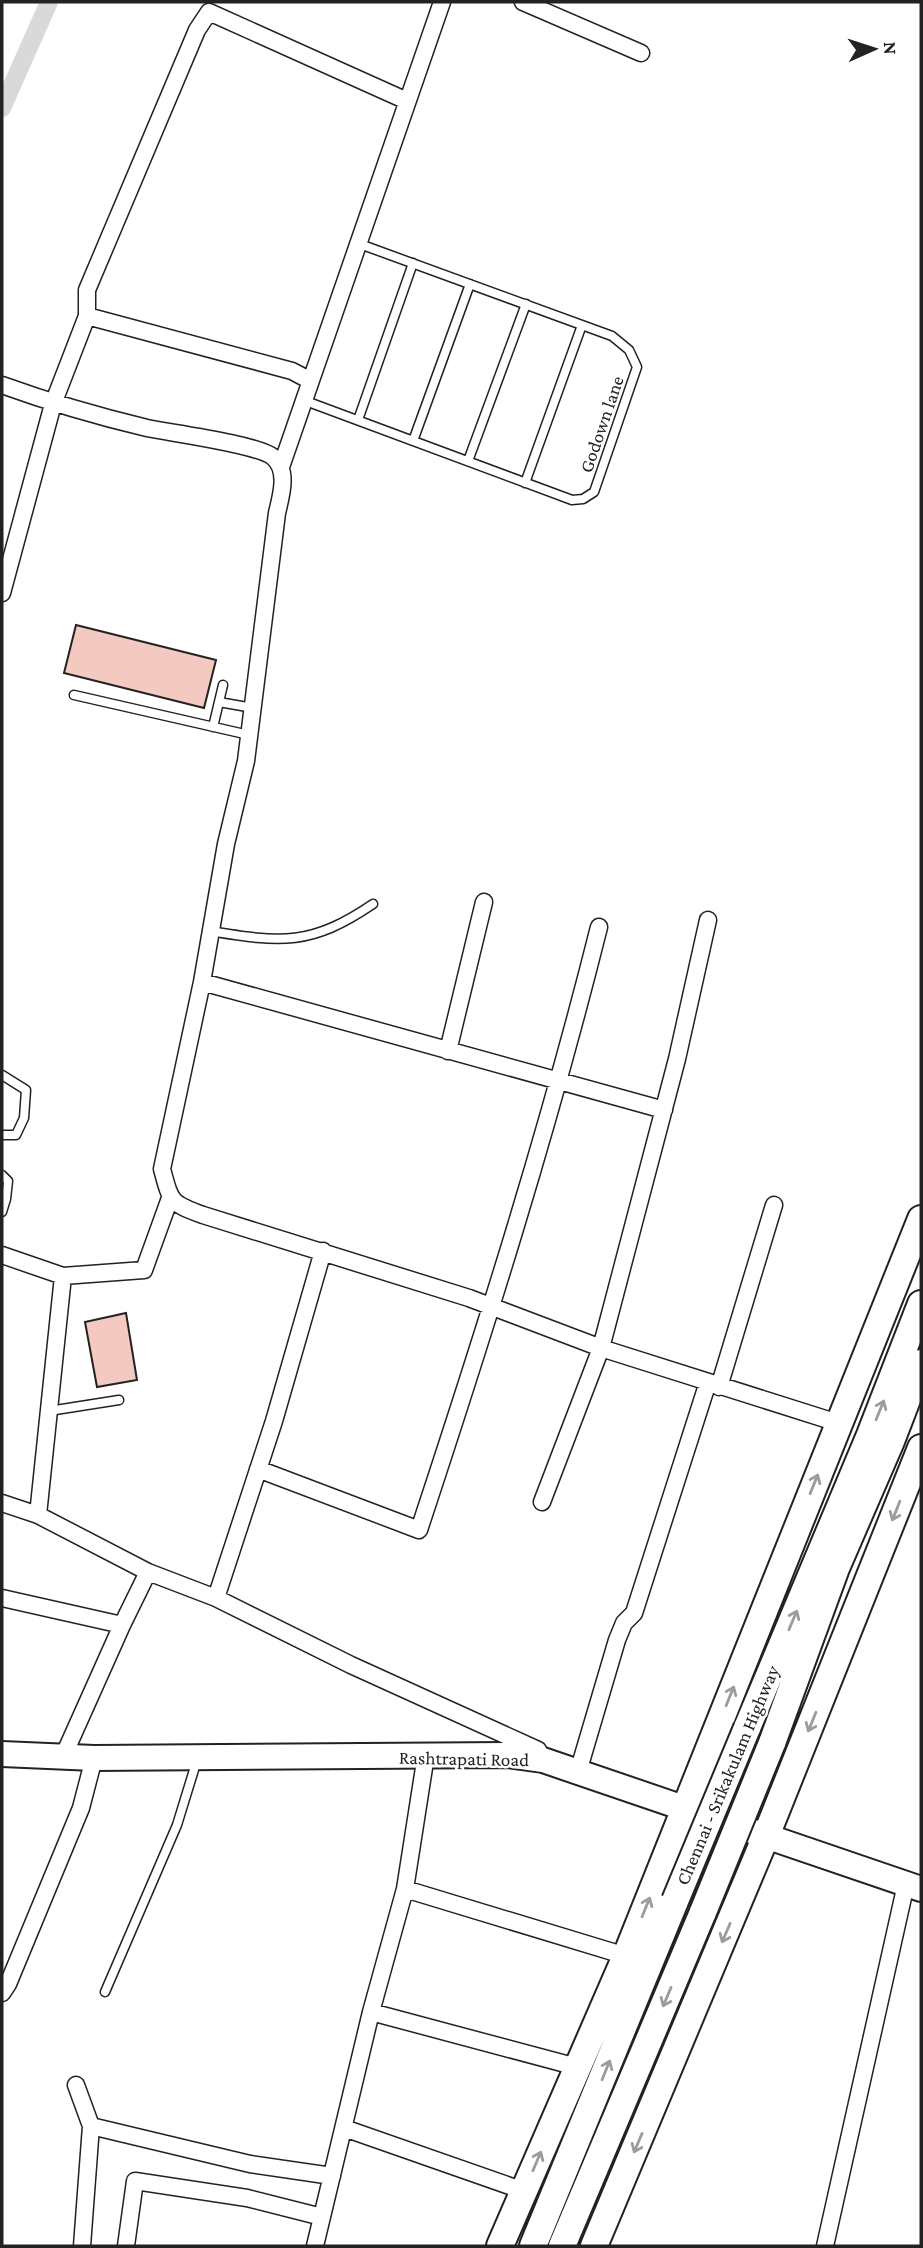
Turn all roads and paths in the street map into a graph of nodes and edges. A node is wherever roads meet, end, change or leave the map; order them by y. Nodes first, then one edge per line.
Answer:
1 (442, 2) edge
2 (523, 2) edge
3 (641, 53) dead end
4 (407, 101) junction
5 (357, 243) junction
6 (412, 263) junction
7 (470, 284) junction
8 (526, 304) junction
9 (87, 316) junction
10 (582, 325) junction
11 (309, 380) junction
12 (2, 385) edge
13 (303, 400) junction
14 (52, 404) junction
15 (358, 421) junction
16 (412, 441) junction
17 (468, 461) junction
18 (281, 467) junction
19 (525, 483) junction
20 (2, 593) edge
21 (223, 685) dead end
22 (74, 695) dead end
23 (219, 702) junction
24 (253, 708) junction
25 (213, 727) junction
26 (250, 735) junction
27 (484, 902) dead end
28 (373, 904) dead end
29 (708, 920) dead end
30 (599, 927) dead end
31 (210, 931) junction
32 (202, 982) junction
33 (449, 1051) junction
34 (2, 1075) edge
35 (559, 1082) junction
36 (664, 1110) junction
37 (2, 1135) edge
38 (2, 1175) edge
39 (170, 1198) junction
40 (774, 1205) dead end
41 (2, 1212) edge
42 (921, 1219) edge
43 (323, 1251) junction
44 (2, 1255) edge
45 (64, 1276) junction
46 (921, 1304) edge
47 (493, 1307) junction
48 (601, 1348) junction
49 (921, 1363) edge
50 (714, 1385) junction
51 (118, 1400) dead end
52 (49, 1411) junction
53 (838, 1423) junction
54 (921, 1448) edge
55 (258, 1469) junction
56 (542, 1502) dead end
57 (2, 1503) edge
58 (38, 1516) junction
59 (148, 1572) junction
60 (2, 1598) edge
61 (216, 1598) junction
62 (122, 1625) junction
63 (2, 1754) edge
64 (425, 1755) junction
65 (63, 1757) junction
66 (197, 1757) junction
67 (94, 1758) junction
68 (543, 1760) junction
69 (578, 1772) junction
70 (685, 1808) junction
71 (766, 1836) junction
72 (913, 1886) edge
73 (405, 1889) junction
74 (626, 1956) junction
75 (105, 1992) dead end
76 (2, 1993) edge
77 (372, 2012) junction
78 (577, 2067) junction
79 (76, 2085) dead end
80 (90, 2126) junction
81 (344, 2128) junction
82 (332, 2176) junction
83 (524, 2191) junction
84 (322, 2217) junction
85 (82, 2246) edge
86 (126, 2246) edge
87 (315, 2246) edge
88 (500, 2246) edge
89 (533, 2246) edge
90 (562, 2246) edge
91 (594, 2246) edge
92 (825, 2246) edge

1 - 4 street
2 - 3 street
4 - 5 street
4 - 9 street
5 - 6 lane, Godown lane
5 - 11 street
6 - 7 lane, Godown lane
6 - 15 lane
7 - 8 lane, Godown lane
7 - 16 lane
8 - 10 lane, Godown lane
8 - 17 lane
9 - 11 street
9 - 14 street
10 - 19 lane
10 - 19 lane, Godown lane
11 - 13 street
12 - 14 street
13 - 15 lane, Godown lane
13 - 18 street
14 - 18 street
14 - 20 street
15 - 16 lane, Godown lane
16 - 17 lane, Godown lane
17 - 19 lane, Godown lane
18 - 24 street
21 - 23 lane
22 - 25 lane
23 - 24 lane
23 - 25 lane
24 - 26 street
25 - 26 lane
26 - 31 street
27 - 33 street
28 - 31 lane
29 - 36 street
30 - 35 street
31 - 32 street
32 - 33 street
32 - 39 street
33 - 35 street
34 - 37 lane
35 - 36 street
35 - 47 street
36 - 48 street
38 - 41 lane
39 - 43 street
39 - 45 street
40 - 50 street
42 - 53 highway
43 - 47 street
43 - 55 street
44 - 45 street
45 - 52 street
89 -> 46 highway, Chennai - Srikakulam Highway, bridge
47 - 48 street
47 - 55 street
48 - 50 street
48 - 56 street
49 -> 90 highway, bridge
50 - 53 street
50 - 69 street
51 - 52 lane
52 - 58 street
70 -> 53 highway
54 -> 71 highway
55 - 61 street
57 - 58 street
58 - 59 street
59 - 61 street
59 - 62 street
60 - 62 street
61 - 68 street
62 - 65 street
63 - 65 main road, Rashtrapati Road
64 - 66 main road, Rashtrapati Road
64 - 68 main road, Rashtrapati Road
64 - 73 street
65 - 67 main road, Rashtrapati Road
66 - 67 main road, Rashtrapati Road
66 - 75 lane
67 - 76 street
68 - 69 main road, Rashtrapati Road
69 - 70 main road, Rashtrapati Road
70 - 71 main road, Rashtrapati Road
74 -> 70 highway
71 - 72 main road, Rashtrapati Road
71 -> 91 highway
72 - 92 street
73 - 74 street
73 - 77 street
74 - 78 highway
77 - 78 street
77 - 81 street
83 -> 78 highway
79 - 80 street
80 - 82 street
80 - 85 street
81 - 82 street
81 - 83 street
82 - 84 street
83 - 88 highway
84 - 86 street
84 - 87 street

